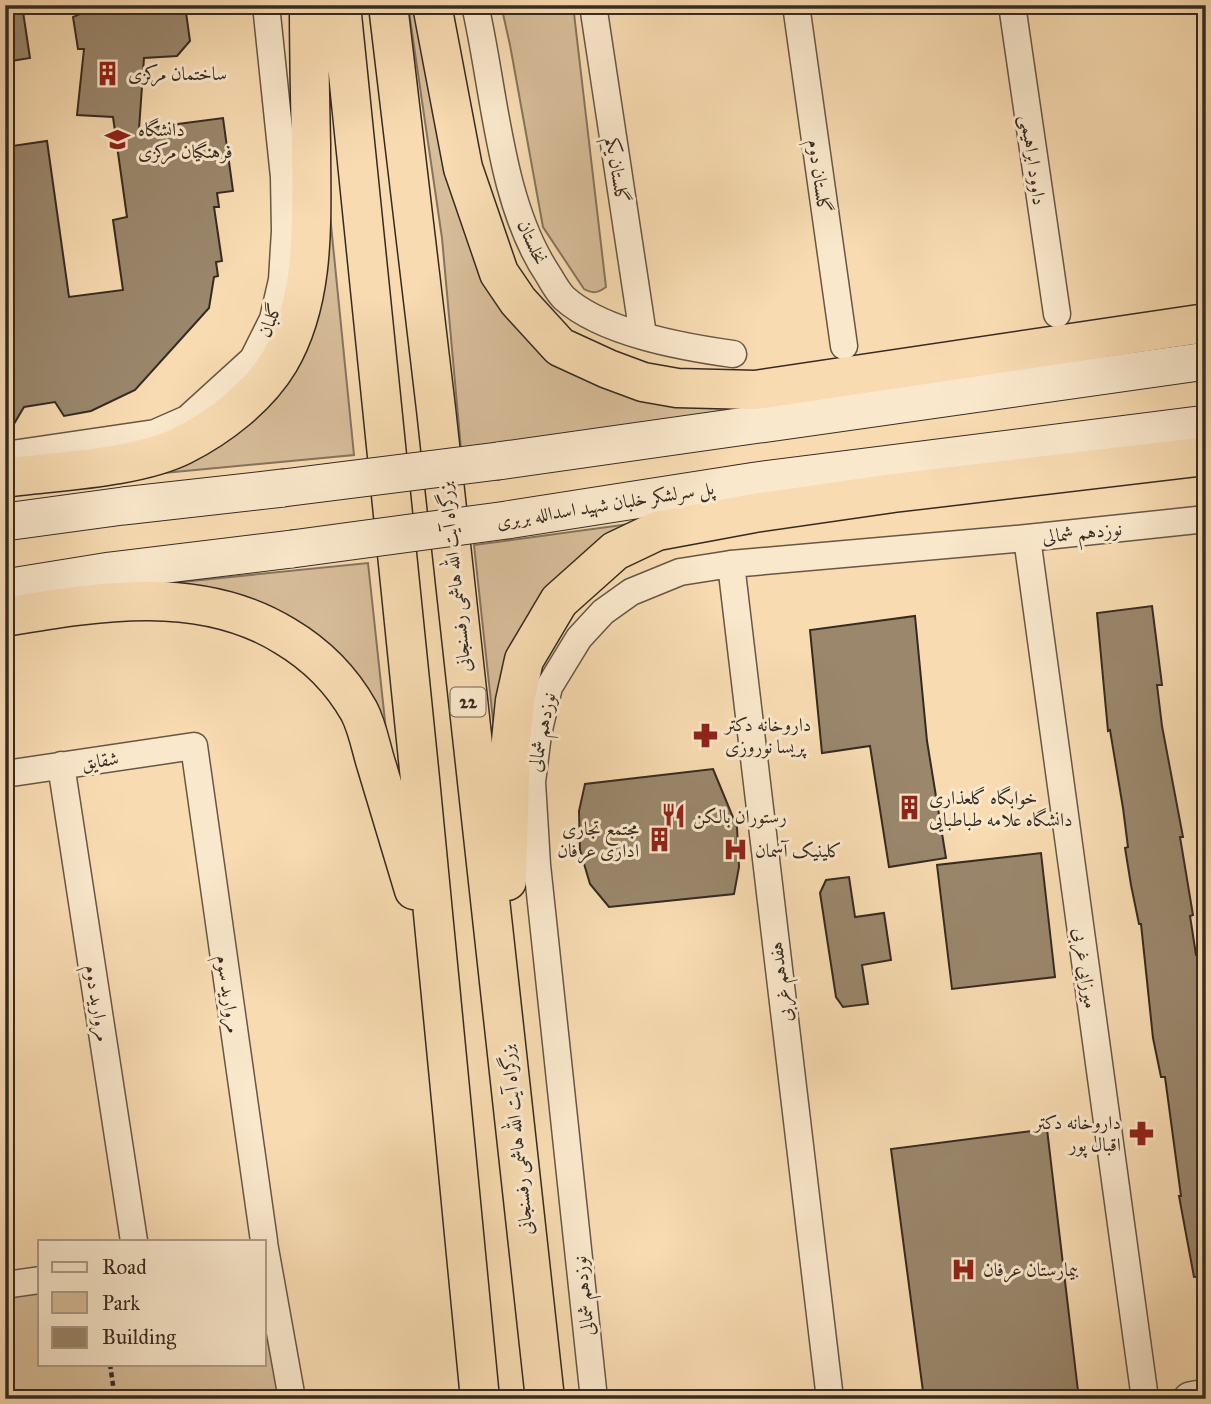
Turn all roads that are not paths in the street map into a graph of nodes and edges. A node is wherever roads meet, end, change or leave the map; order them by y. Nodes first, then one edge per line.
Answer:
1 (266, 5) edge
2 (309, 5) edge
3 (341, 5) edge
4 (388, 5) edge
5 (432, 5) edge
6 (475, 5) edge
7 (593, 5) edge
8 (796, 5) edge
9 (1012, 5) edge
10 (1057, 314) dead end
11 (1206, 323) edge
12 (643, 335) junction
13 (844, 346) dead end
14 (733, 354) dead end
15 (1206, 361) edge
16 (1206, 424) edge
17 (5, 455) edge
18 (1206, 456) edge
19 (5, 478) edge
20 (1206, 519) edge
21 (5, 522) edge
22 (1027, 538) junction
23 (731, 565) junction
24 (5, 588) edge
25 (5, 617) edge
26 (194, 746) joint
27 (61, 765) junction
28 (5, 774) edge
29 (438, 968) junction
30 (503, 1020) junction
31 (134, 1240) edge
32 (264, 1240) edge
33 (266, 1254) edge
34 (38, 1280) edge
35 (5, 1285) edge
36 (1206, 1396) edge
37 (292, 1399) edge
38 (480, 1399) edge
39 (545, 1399) edge
40 (594, 1399) edge
41 (830, 1399) edge
42 (1144, 1399) edge
43 (1190, 1399) edge

1 - 17 street, گلبان
2 - 19 highway
3 - 29 highway
4 - 30 highway, بزرگراه آیت الله هاشمی رفسنجانی / 22
5 - 11 highway
6 - 12 street, نخلستان
7 - 12 street, گلستان یکم
8 - 13 street, گلستان دوم
9 - 10 street, داوود ابراهیمی
12 - 14 street, نخلستان
15 - 21 main road, bridge
16 - 24 main road, پل سرلشکر خلبان شهید اسدالله بربری, bridge
18 - 30 highway
20 - 22 street, نوزدهم شمالی
22 - 23 street, نوزدهم شمالی
22 - 42 street, میرزایی غربی
23 - 40 street, نوزدهم شمالی
23 - 41 street, هفدهم غربی
25 - 29 highway
26 - 27 street, شقایق
26 - 32 street, مروارید سوم
27 - 28 street, شقایق
27 - 31 street, مروارید دوم
29 - 38 highway
30 - 39 highway, بزرگراه آیت الله هاشمی رفسنجانی / 22
33 - 37 street, مروارید سوم
34 - 35 street
36 - 43 street

